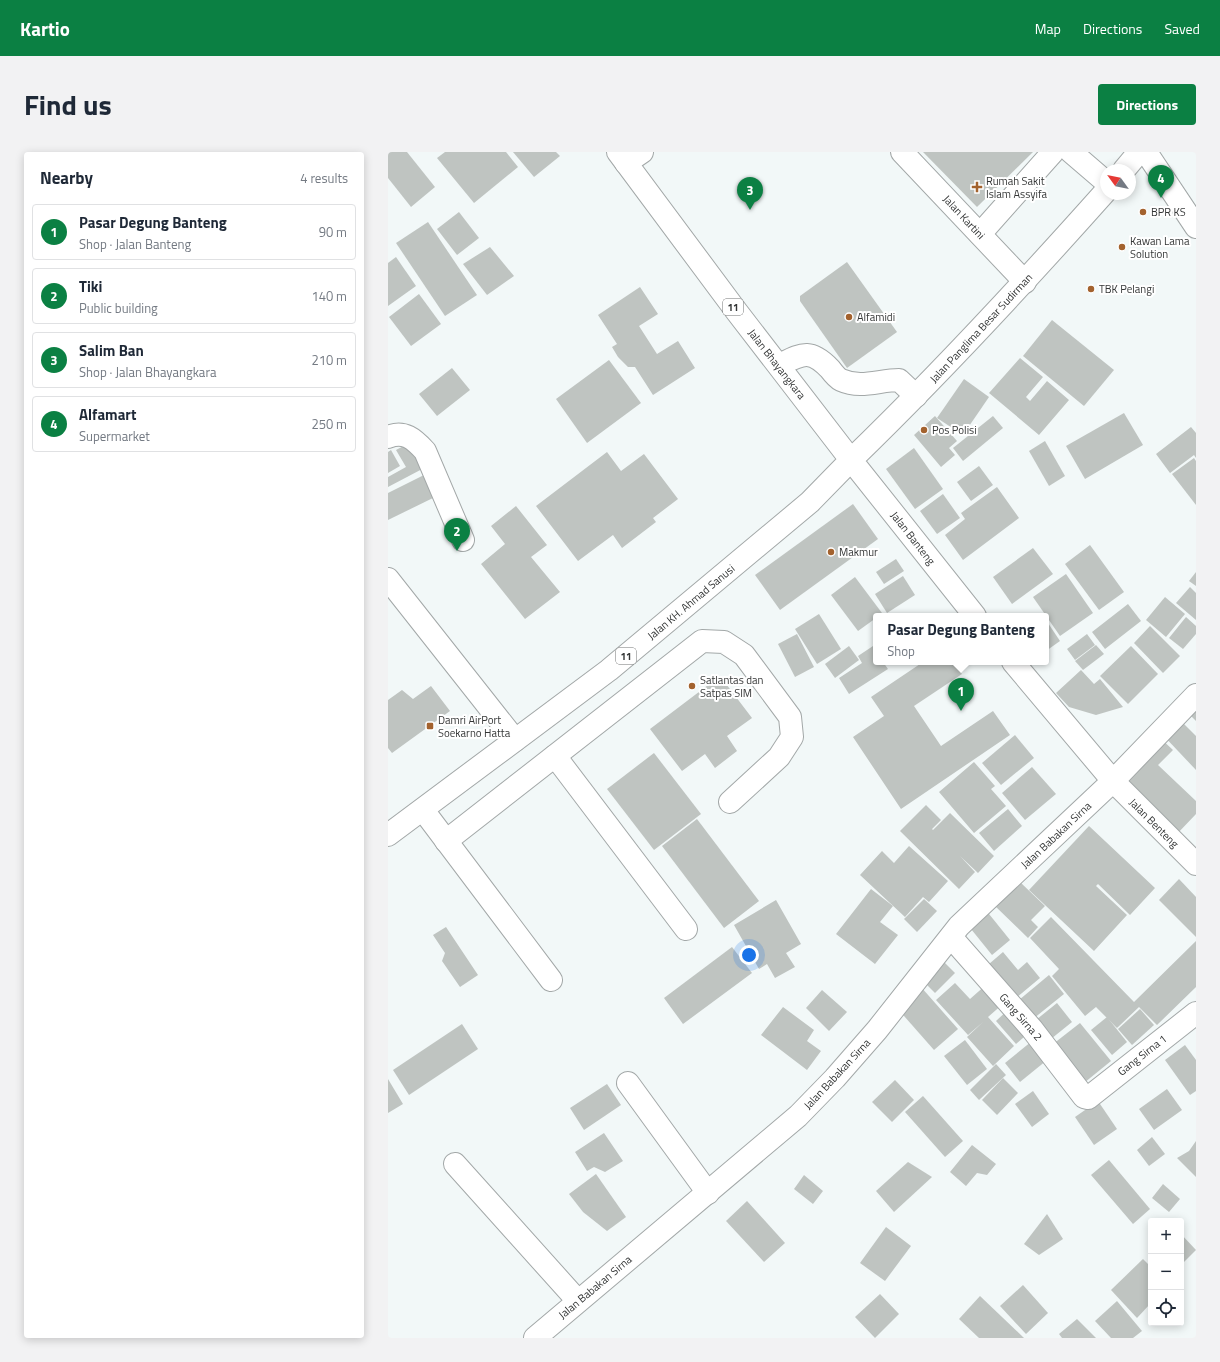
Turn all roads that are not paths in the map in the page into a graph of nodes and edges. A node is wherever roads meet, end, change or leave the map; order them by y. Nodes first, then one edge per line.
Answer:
1 (902, 152) edge
2 (1054, 152) edge
3 (1071, 152) edge
4 (1139, 152) edge
5 (1146, 152) edge
6 (629, 156) edge
7 (1129, 164) edge
8 (1100, 177) edge
9 (1100, 198) edge
10 (1196, 227) edge
11 (980, 234) junction
12 (1025, 282) junction
13 (779, 365) junction
14 (916, 396) junction
15 (388, 437) edge
16 (851, 460) junction
17 (463, 540) dead end
18 (388, 579) edge
19 (973, 613) edge
20 (1015, 665) edge
21 (1196, 695) edge
22 (516, 740) junction
23 (555, 756) junction
24 (1112, 781) junction
25 (730, 802) dead end
26 (423, 810) junction
27 (388, 835) edge
28 (446, 841) junction
29 (1196, 864) edge
30 (686, 929) dead end
31 (951, 937) junction
32 (551, 980) dead end
33 (1196, 1013) edge
34 (628, 1083) dead end
35 (1088, 1098) joint
36 (455, 1164) dead end
37 (708, 1193) junction
38 (578, 1301) junction
39 (548, 1334) edge

1 - 11 main road, Jalan Kartini
2 - 11 main road
3 - 8 main road
4 - 7 main road
5 - 10 main road
6 - 13 main road, Jalan Bhayangkara / 11
9 - 12 main road, Jalan Panglima Besar Sudirman
11 - 12 main road, Jalan Kartini
12 - 14 main road, Jalan Panglima Besar Sudirman
13 - 14 main road
13 - 16 main road, Jalan Bhayangkara / 11
14 - 16 main road, Jalan Panglima Besar Sudirman
15 - 17 main road
16 - 19 main road, Jalan Banteng
16 - 22 main road, Jalan KH. Ahmad Sanusi / 11
18 - 22 main road
20 - 24 main road
21 - 24 main road, Jalan Babakan Sirna
22 - 26 main road, Jalan KH. Ahmad Sanusi / 11
23 - 25 main road
23 - 28 main road
23 - 30 main road
24 - 29 main road, Jalan Benteng
24 - 31 main road, Jalan Babakan Sirna
26 - 27 main road, Jalan KH. Ahmad Sanusi / 11
26 - 28 main road
28 - 32 main road
31 - 35 main road, Gang Sirna 2
31 - 37 main road, Jalan Babakan Sirna
33 - 35 main road, Gang Sirna 1
34 - 37 main road
36 - 38 main road
37 - 38 main road, Jalan Babakan Sirna
38 - 39 main road, Jalan Babakan Sirna

